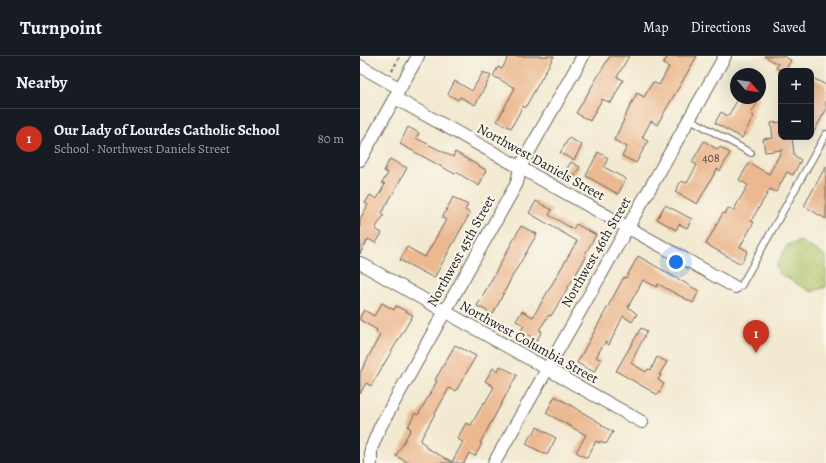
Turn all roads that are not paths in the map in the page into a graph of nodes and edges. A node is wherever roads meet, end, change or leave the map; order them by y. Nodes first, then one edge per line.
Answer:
1 (418, 56) edge
2 (583, 56) edge
3 (725, 56) edge
4 (360, 66) edge
5 (397, 93) junction
6 (690, 119) junction
7 (826, 134) edge
8 (751, 154) dead end
9 (360, 160) edge
10 (520, 167) junction
11 (628, 227) junction
12 (360, 263) edge
13 (735, 287) joint
14 (444, 312) junction
15 (547, 369) junction
16 (642, 422) dead end
17 (371, 463) edge
18 (494, 463) edge

1 - 5 street
2 - 10 street, Northwest 45th Street
3 - 6 street, Northwest 46th Street
4 - 5 street, Northwest Daniels Street
5 - 9 street
5 - 10 street, Northwest Daniels Street
6 - 8 lane
6 - 11 street, Northwest 46th Street
7 - 13 lane
10 - 11 street, Northwest Daniels Street
10 - 14 street, Northwest 45th Street
11 - 13 street, Northwest Daniels Street
11 - 15 street, Northwest 46th Street
12 - 14 street, Northwest Columbia Street
14 - 15 street, Northwest Columbia Street
14 - 17 street, Northwest 45th Street
15 - 16 street, Northwest Columbia Street
15 - 18 street, Northwest 46th Street

